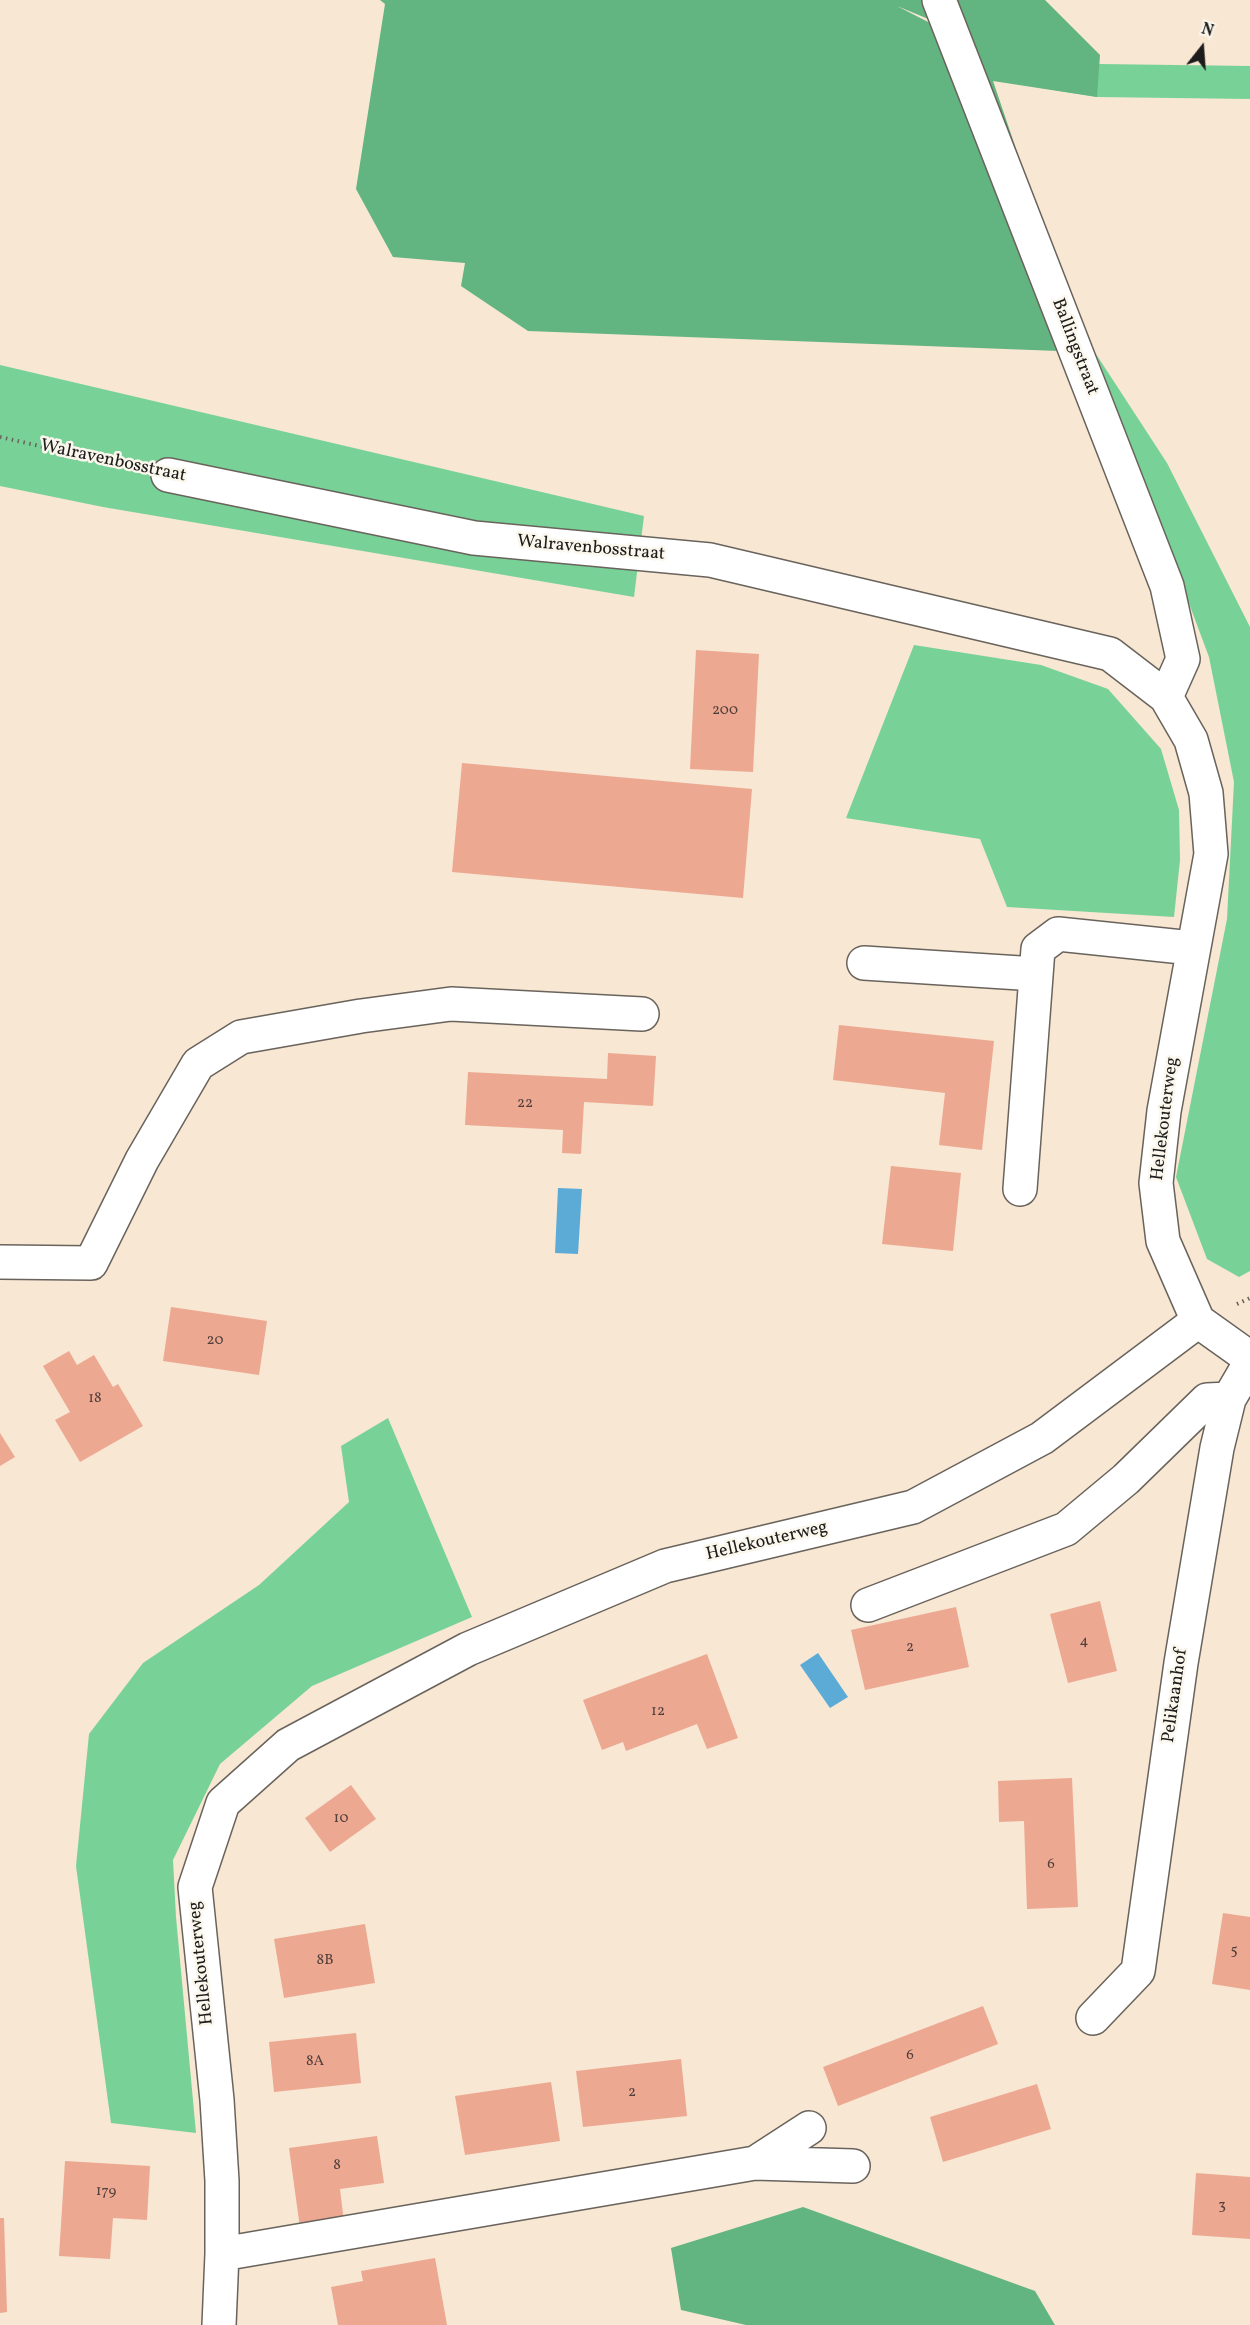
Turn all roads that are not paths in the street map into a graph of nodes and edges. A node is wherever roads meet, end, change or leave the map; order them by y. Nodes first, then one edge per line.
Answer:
1 (939, 0) edge
2 (168, 475) road end
3 (1166, 697) junction
4 (1192, 948) junction
5 (864, 963) dead end
6 (1036, 974) junction
7 (642, 1014) dead end
8 (1020, 1189) dead end
9 (0, 1262) edge
10 (1198, 1321) junction
11 (1250, 1358) edge
12 (1250, 1363) edge
13 (1229, 1399) junction
14 (868, 1605) dead end
15 (1093, 2018) dead end
16 (809, 2128) dead end
17 (754, 2163) junction
18 (853, 2166) dead end
19 (222, 2254) junction
20 (219, 2325) edge

1 - 3 street, Ballingstraat
2 - 3 street, Walravenbosstraat
3 - 4 street, Hellekouterweg
4 - 6 street
4 - 10 street, Hellekouterweg
5 - 6 street
6 - 8 street
7 - 9 street
10 - 11 street
10 - 19 street, Hellekouterweg
12 - 13 street, Pelikaanhof
13 - 14 street
13 - 15 street, Pelikaanhof
16 - 17 street
17 - 18 street
17 - 19 street
19 - 20 street, Hellekouterweg

